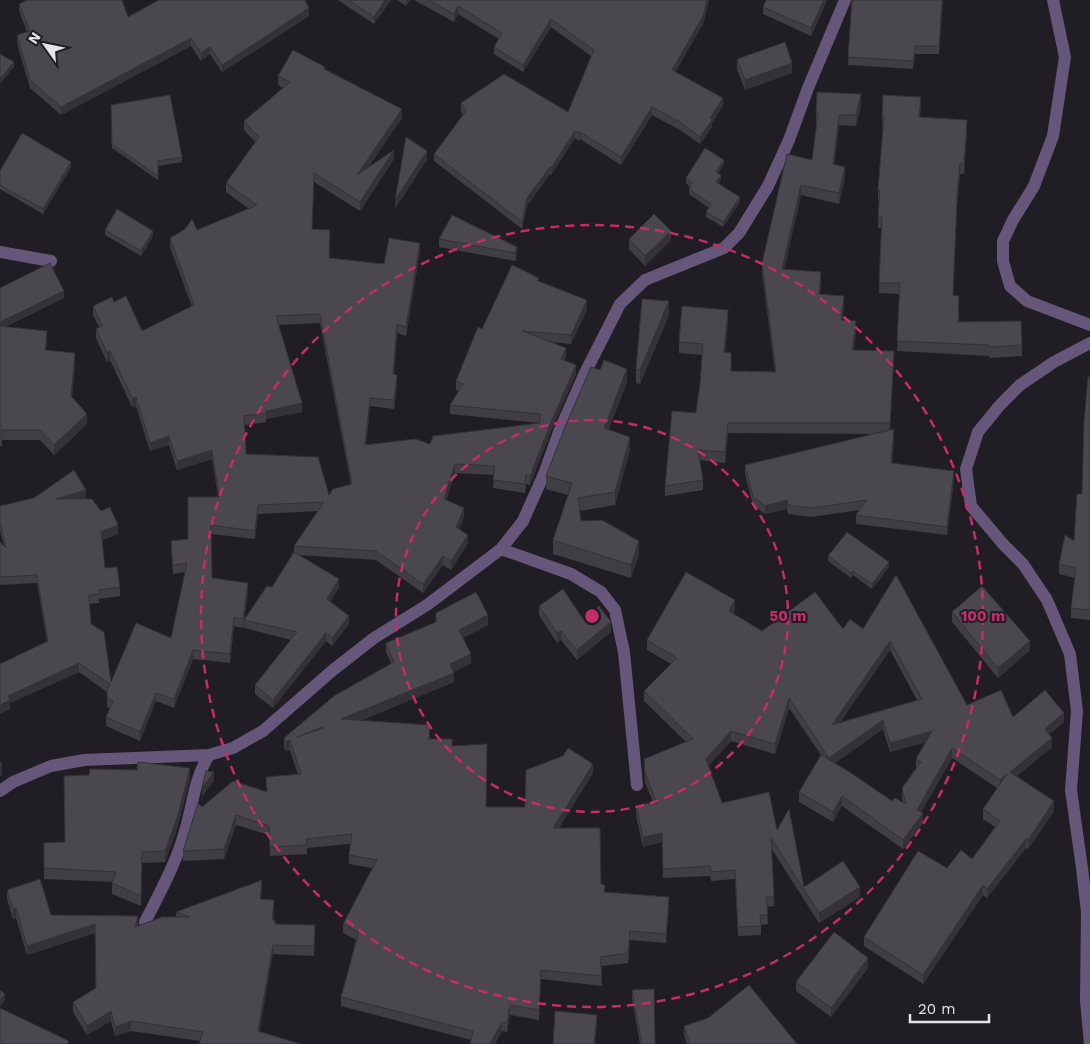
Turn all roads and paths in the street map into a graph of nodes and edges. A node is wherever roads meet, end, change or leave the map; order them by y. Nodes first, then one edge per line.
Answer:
1 (845, 0) edge
2 (1053, 0) edge
3 (0, 252) edge
4 (51, 261) edge
5 (1090, 325) edge
6 (1090, 343) edge
7 (502, 549) junction
8 (209, 755) junction
9 (637, 784) dead end
10 (0, 791) edge
11 (144, 922) edge
12 (1088, 999) edge
13 (1090, 1044) edge

1 - 7 street
2 - 5 street
3 - 4 street
6 - 12 street
7 - 8 street
7 - 9 street
8 - 10 street
8 - 11 street
12 - 13 street

